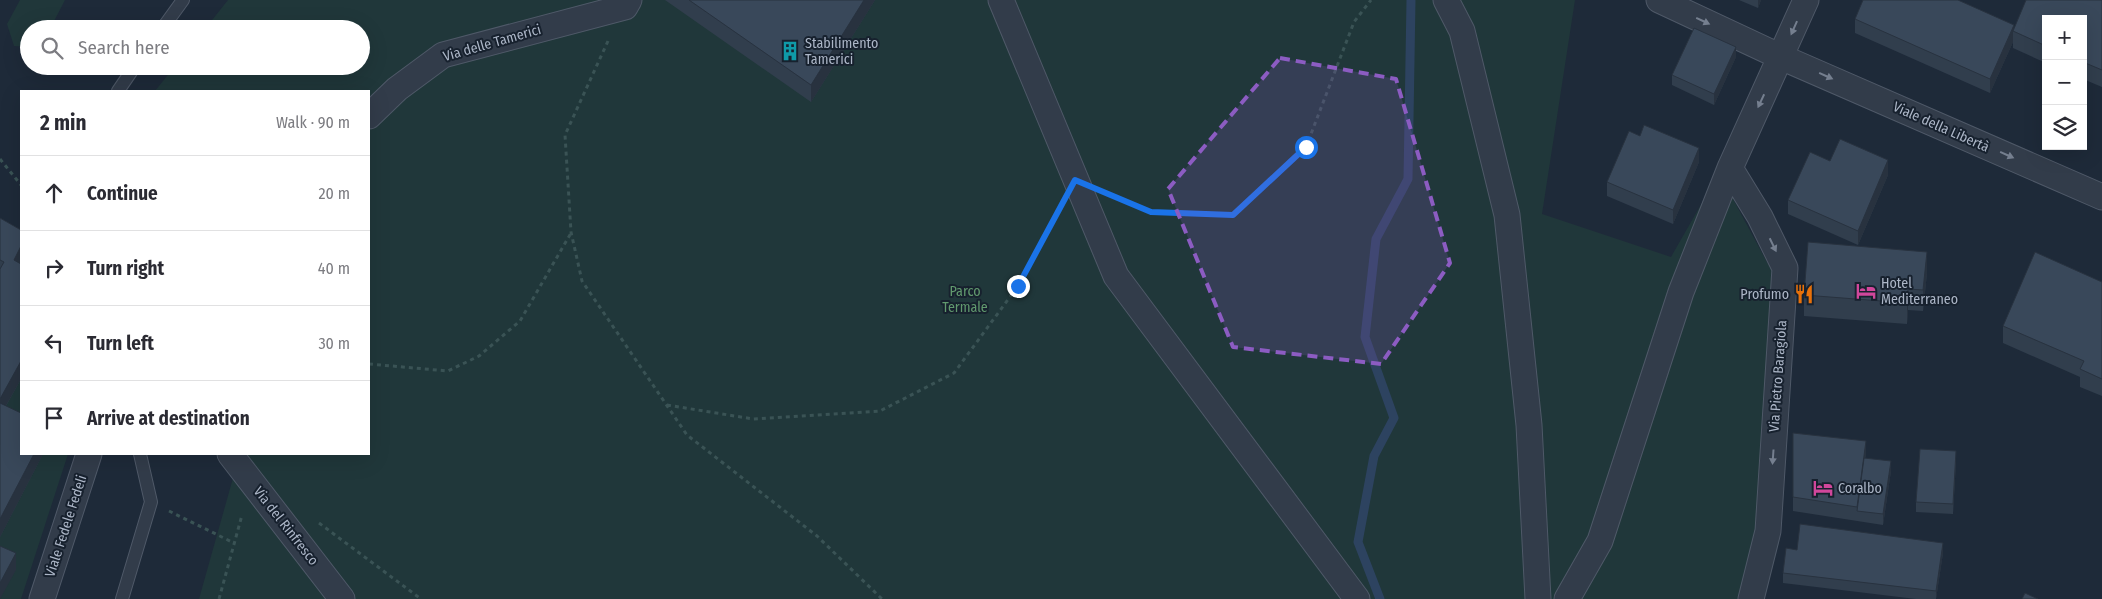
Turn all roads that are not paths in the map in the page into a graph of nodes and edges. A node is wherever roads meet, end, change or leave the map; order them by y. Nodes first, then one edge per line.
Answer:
1 (183, 0) edge
2 (1001, 0) edge
3 (1446, 0) edge
4 (1659, 0) edge
5 (1806, 0) edge
6 (627, 3) edge
7 (169, 20) edge
8 (1781, 56) junction
9 (129, 75) edge
10 (397, 89) junction
11 (119, 90) edge
12 (370, 95) edge
13 (370, 115) edge
14 (1730, 168) junction
15 (2102, 197) edge
16 (90, 455) edge
17 (140, 455) edge
18 (231, 455) edge
19 (42, 599) edge
20 (122, 599) edge
21 (342, 599) edge
22 (1357, 599) edge
23 (1538, 599) edge
24 (1568, 599) edge
25 (1751, 599) edge

1 - 7 lane
2 - 22 street
3 - 23 street
4 -> 8 street, Viale della Libertà
5 -> 8 street
6 - 10 street, Via delle Tamerici
8 -> 14 street
8 -> 15 street, Viale della Libertà
9 - 11 lane
10 - 12 street
10 - 13 street, Via delle Tamerici
14 - 24 street
14 -> 25 street, Via Pietro Baragiola
16 - 19 street, Viale Fedele Fedeli
17 - 20 lane
18 - 21 street, Via del Rinfresco

